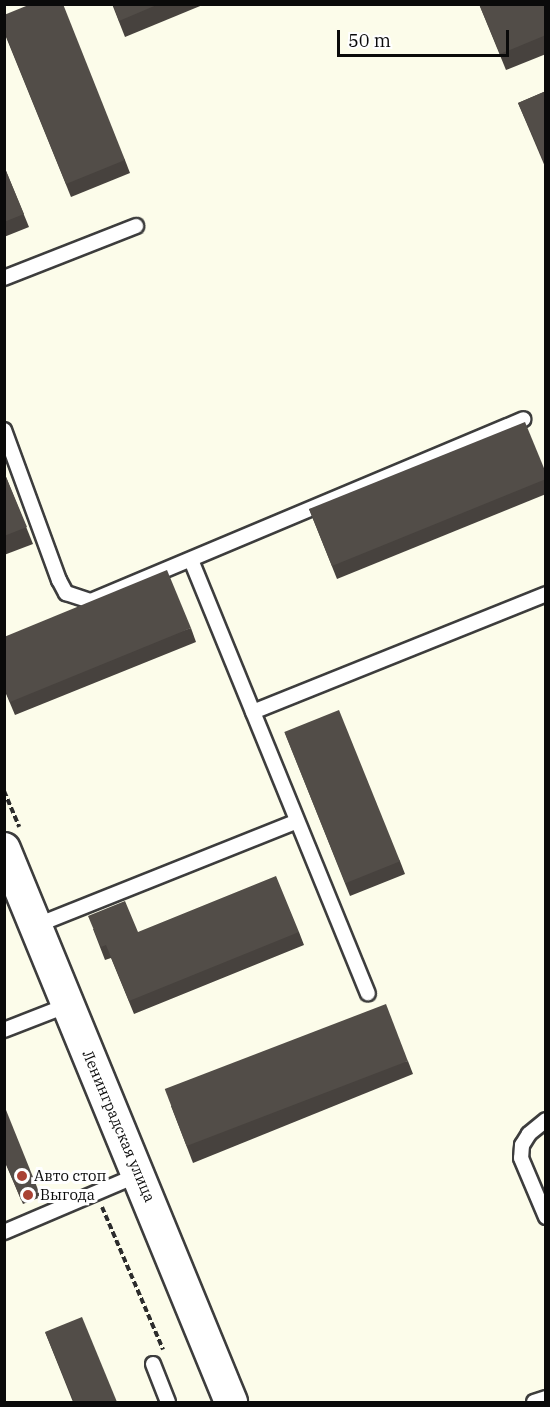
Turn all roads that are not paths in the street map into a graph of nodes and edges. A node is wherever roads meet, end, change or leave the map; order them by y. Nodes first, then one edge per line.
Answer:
1 (136, 226) dead end
2 (4, 278) edge
3 (523, 419) dead end
4 (4, 430) edge
5 (191, 560) junction
6 (546, 594) edge
7 (253, 712) junction
8 (297, 821) junction
9 (4, 849) edge
10 (36, 926) junction
11 (368, 993) dead end
12 (68, 1005) junction
13 (4, 1030) edge
14 (546, 1120) edge
15 (140, 1174) junction
16 (546, 1217) edge
17 (4, 1232) edge
18 (153, 1364) dead end
19 (546, 1398) edge
20 (168, 1402) edge
21 (231, 1402) edge
22 (534, 1402) edge

1 - 2 lane
3 - 5 lane
4 - 5 lane
5 - 7 lane
6 - 7 lane
7 - 8 lane
8 - 10 lane
8 - 11 lane
9 - 10 street, Ленинградская улица
10 - 12 street, Ленинградская улица
12 - 13 lane
12 - 15 street, Ленинградская улица
14 - 16 lane
15 - 17 lane
15 - 21 street, Ленинградская улица
18 - 20 lane
19 - 22 lane

